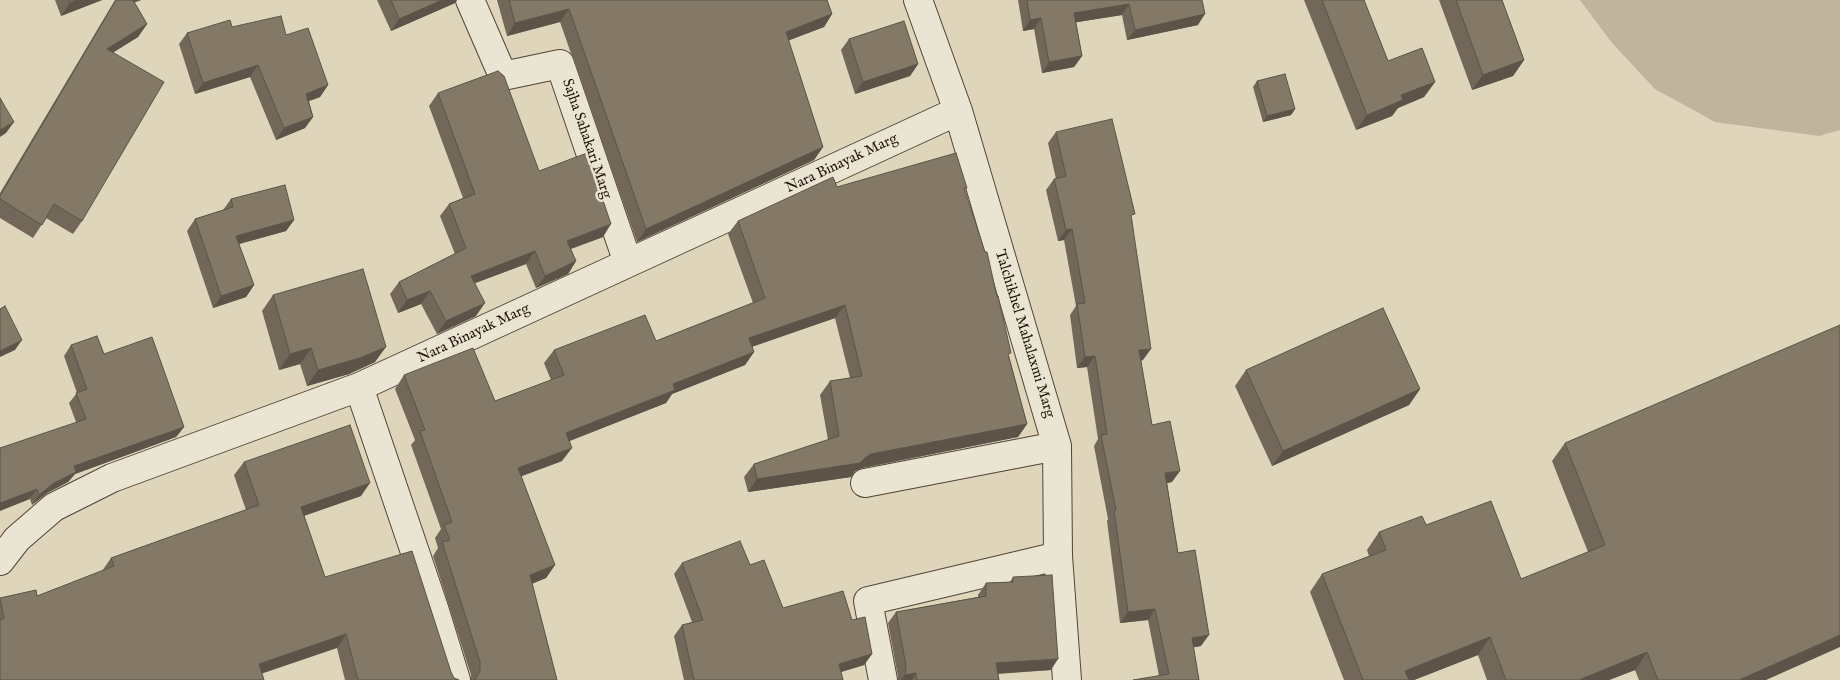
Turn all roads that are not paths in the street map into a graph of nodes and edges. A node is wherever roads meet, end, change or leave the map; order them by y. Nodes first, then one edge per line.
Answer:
1 (470, 0) edge
2 (918, 0) edge
3 (958, 111) junction
4 (628, 263) junction
5 (359, 387) junction
6 (1057, 446) junction
7 (865, 483) dead end
8 (1058, 556) junction
9 (0, 561) edge
10 (456, 680) edge
11 (883, 680) edge
12 (1067, 680) edge

1 - 4 street, Sajha Sahakari Marg
2 - 3 street, Talchikhel Mahalaxmi Marg
3 - 4 street, Nara Binayak Marg
3 - 6 street, Talchikhel Mahalaxmi Marg
4 - 5 street, Nara Binayak Marg
5 - 9 street, Nara Binayak Marg
5 - 10 street
6 - 7 street
6 - 8 street, Talchikhel Mahalaxmi Marg
8 - 11 street
8 - 12 street, Talchikhel Mahalaxmi Marg

